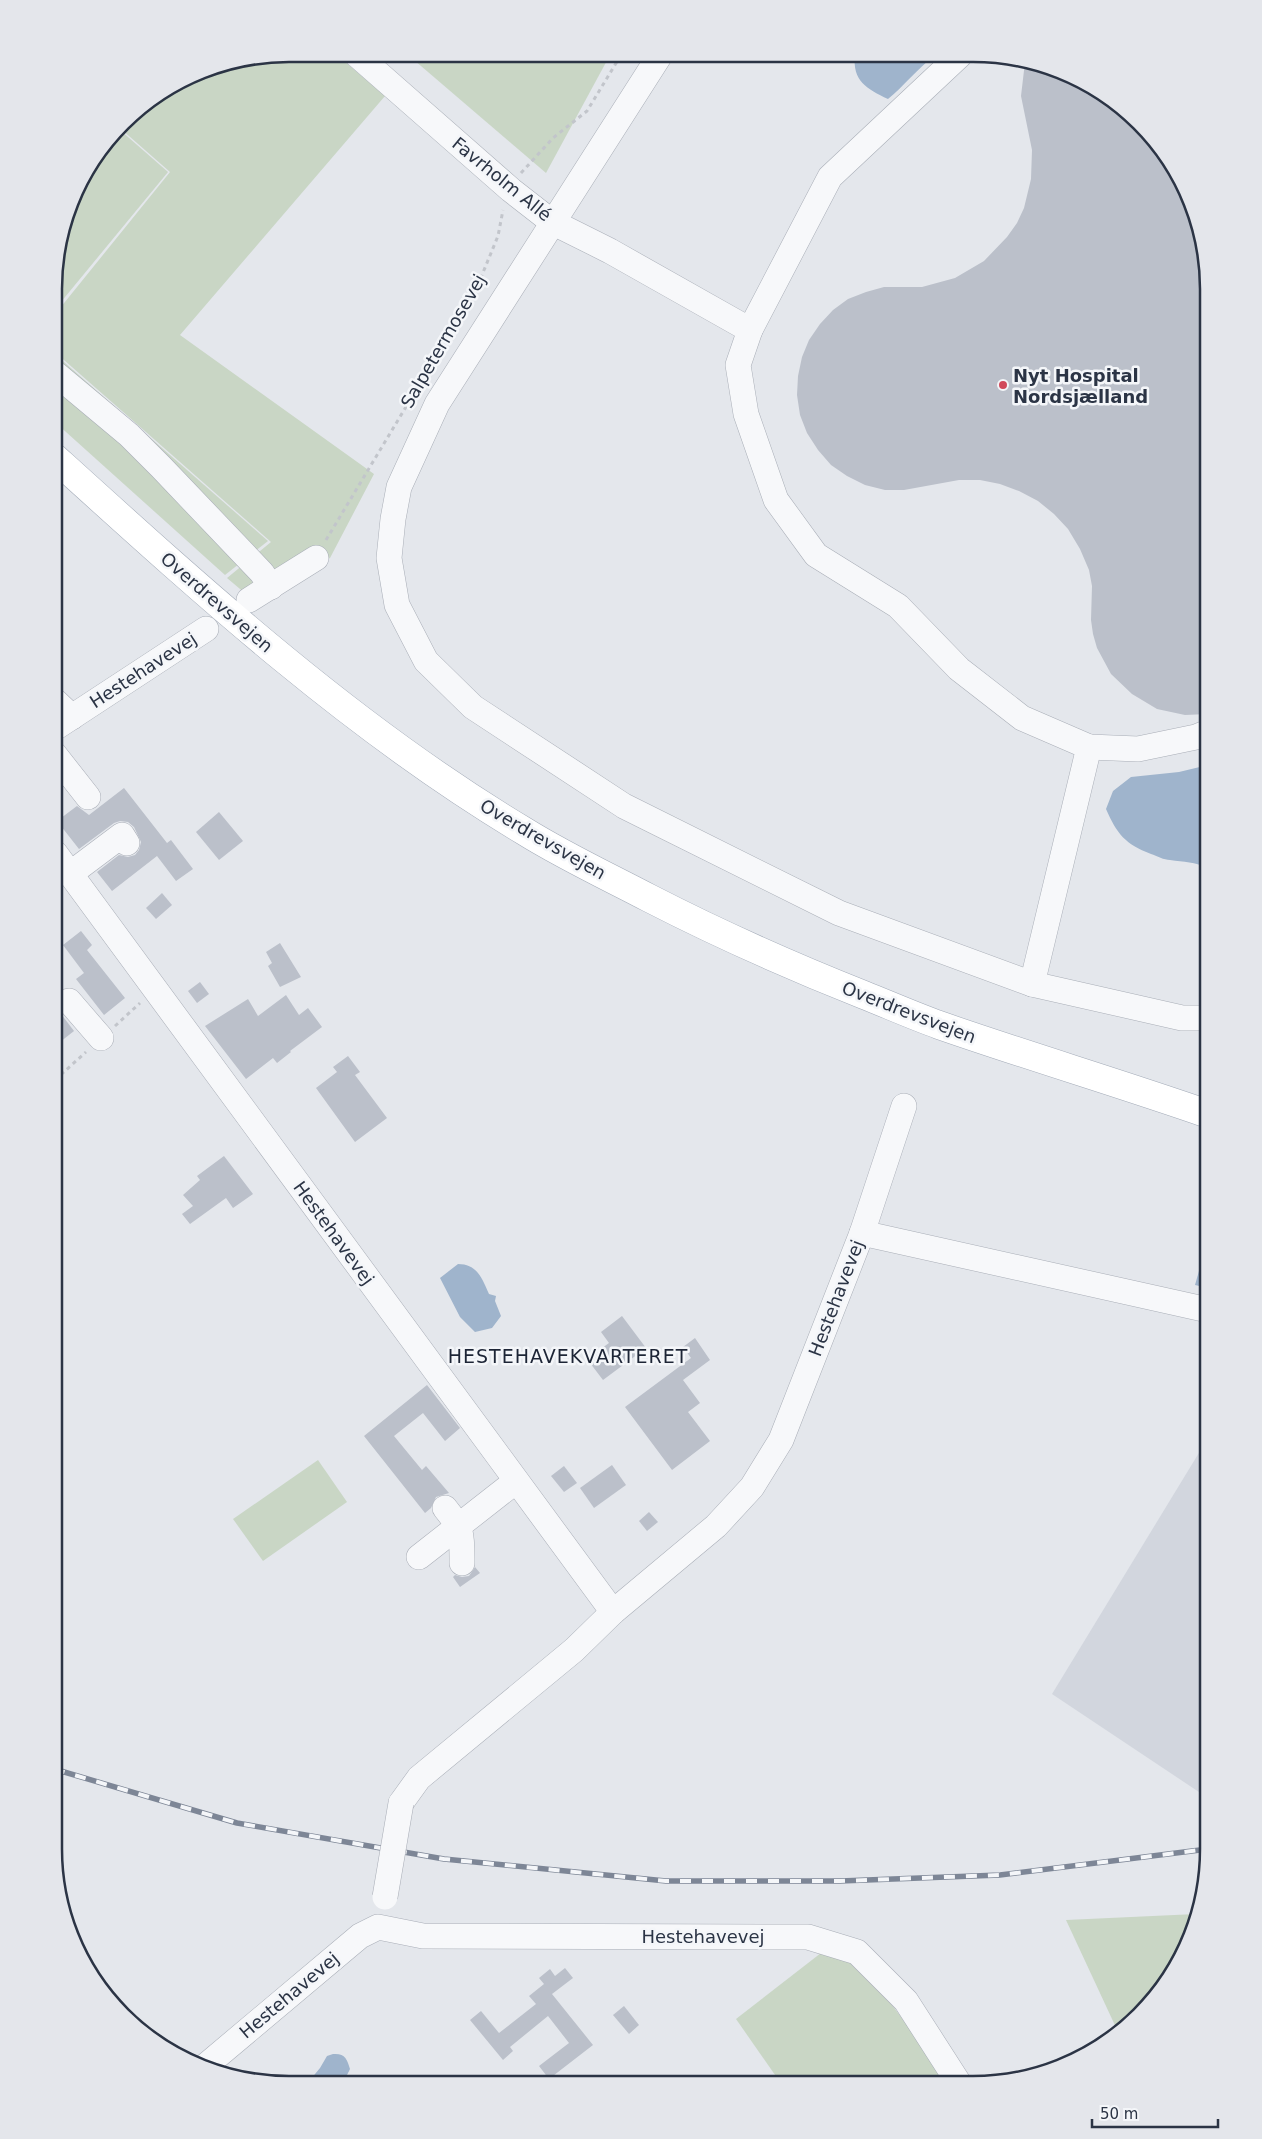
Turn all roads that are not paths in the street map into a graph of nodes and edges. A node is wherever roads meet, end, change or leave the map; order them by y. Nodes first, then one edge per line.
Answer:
1 (365, 62) edge
2 (655, 62) edge
3 (953, 62) edge
4 (552, 222) junction
5 (750, 330) junction
6 (62, 379) edge
7 (62, 463) edge
8 (316, 558) road end
9 (271, 587) junction
10 (249, 600) dead end
11 (206, 629) dead end
12 (62, 714) edge
13 (1200, 735) edge
14 (1090, 747) junction
15 (62, 765) edge
16 (88, 797) dead end
17 (127, 843) dead end
18 (62, 863) edge
19 (70, 874) junction
20 (1032, 984) junction
21 (69, 1001) dead end
22 (1200, 1018) edge
23 (101, 1038) dead end
24 (1113, 1081) junction
25 (1200, 1098) edge
26 (904, 1106) dead end
27 (1200, 1111) edge
28 (862, 1233) junction
29 (1200, 1308) edge
30 (516, 1481) junction
31 (452, 1517) junction
32 (419, 1557) dead end
33 (462, 1563) dead end
34 (613, 1612) junction
35 (378, 1926) junction
36 (211, 2062) edge
37 (954, 2076) edge

1 - 4 street, Favrholm Allé
2 - 4 street
3 - 5 street
4 - 5 street, Favrholm Allé
4 - 20 street
5 - 14 street
6 - 9 street
7 - 24 main road, Overdrevsvejen
8 - 9 street
9 - 10 street
11 - 12 street, Hestehavevej
13 - 14 street
14 - 20 street
15 - 16 street
17 - 19 street
18 - 19 street, Hestehavevej
19 - 30 street, Hestehavevej
20 - 22 street
21 - 23 street
24 - 25 main road, Overdrevsvejen
24 - 27 main road, Overdrevsvejen
26 - 28 street
28 - 29 street, Hestehavevej
28 - 34 street, Hestehavevej
30 - 31 street
30 - 34 street, Hestehavevej
31 - 32 street
31 - 33 street
34 - 35 street, Hestehavevej, bridge
35 - 36 street, Hestehavevej
35 - 37 street, Hestehavevej

